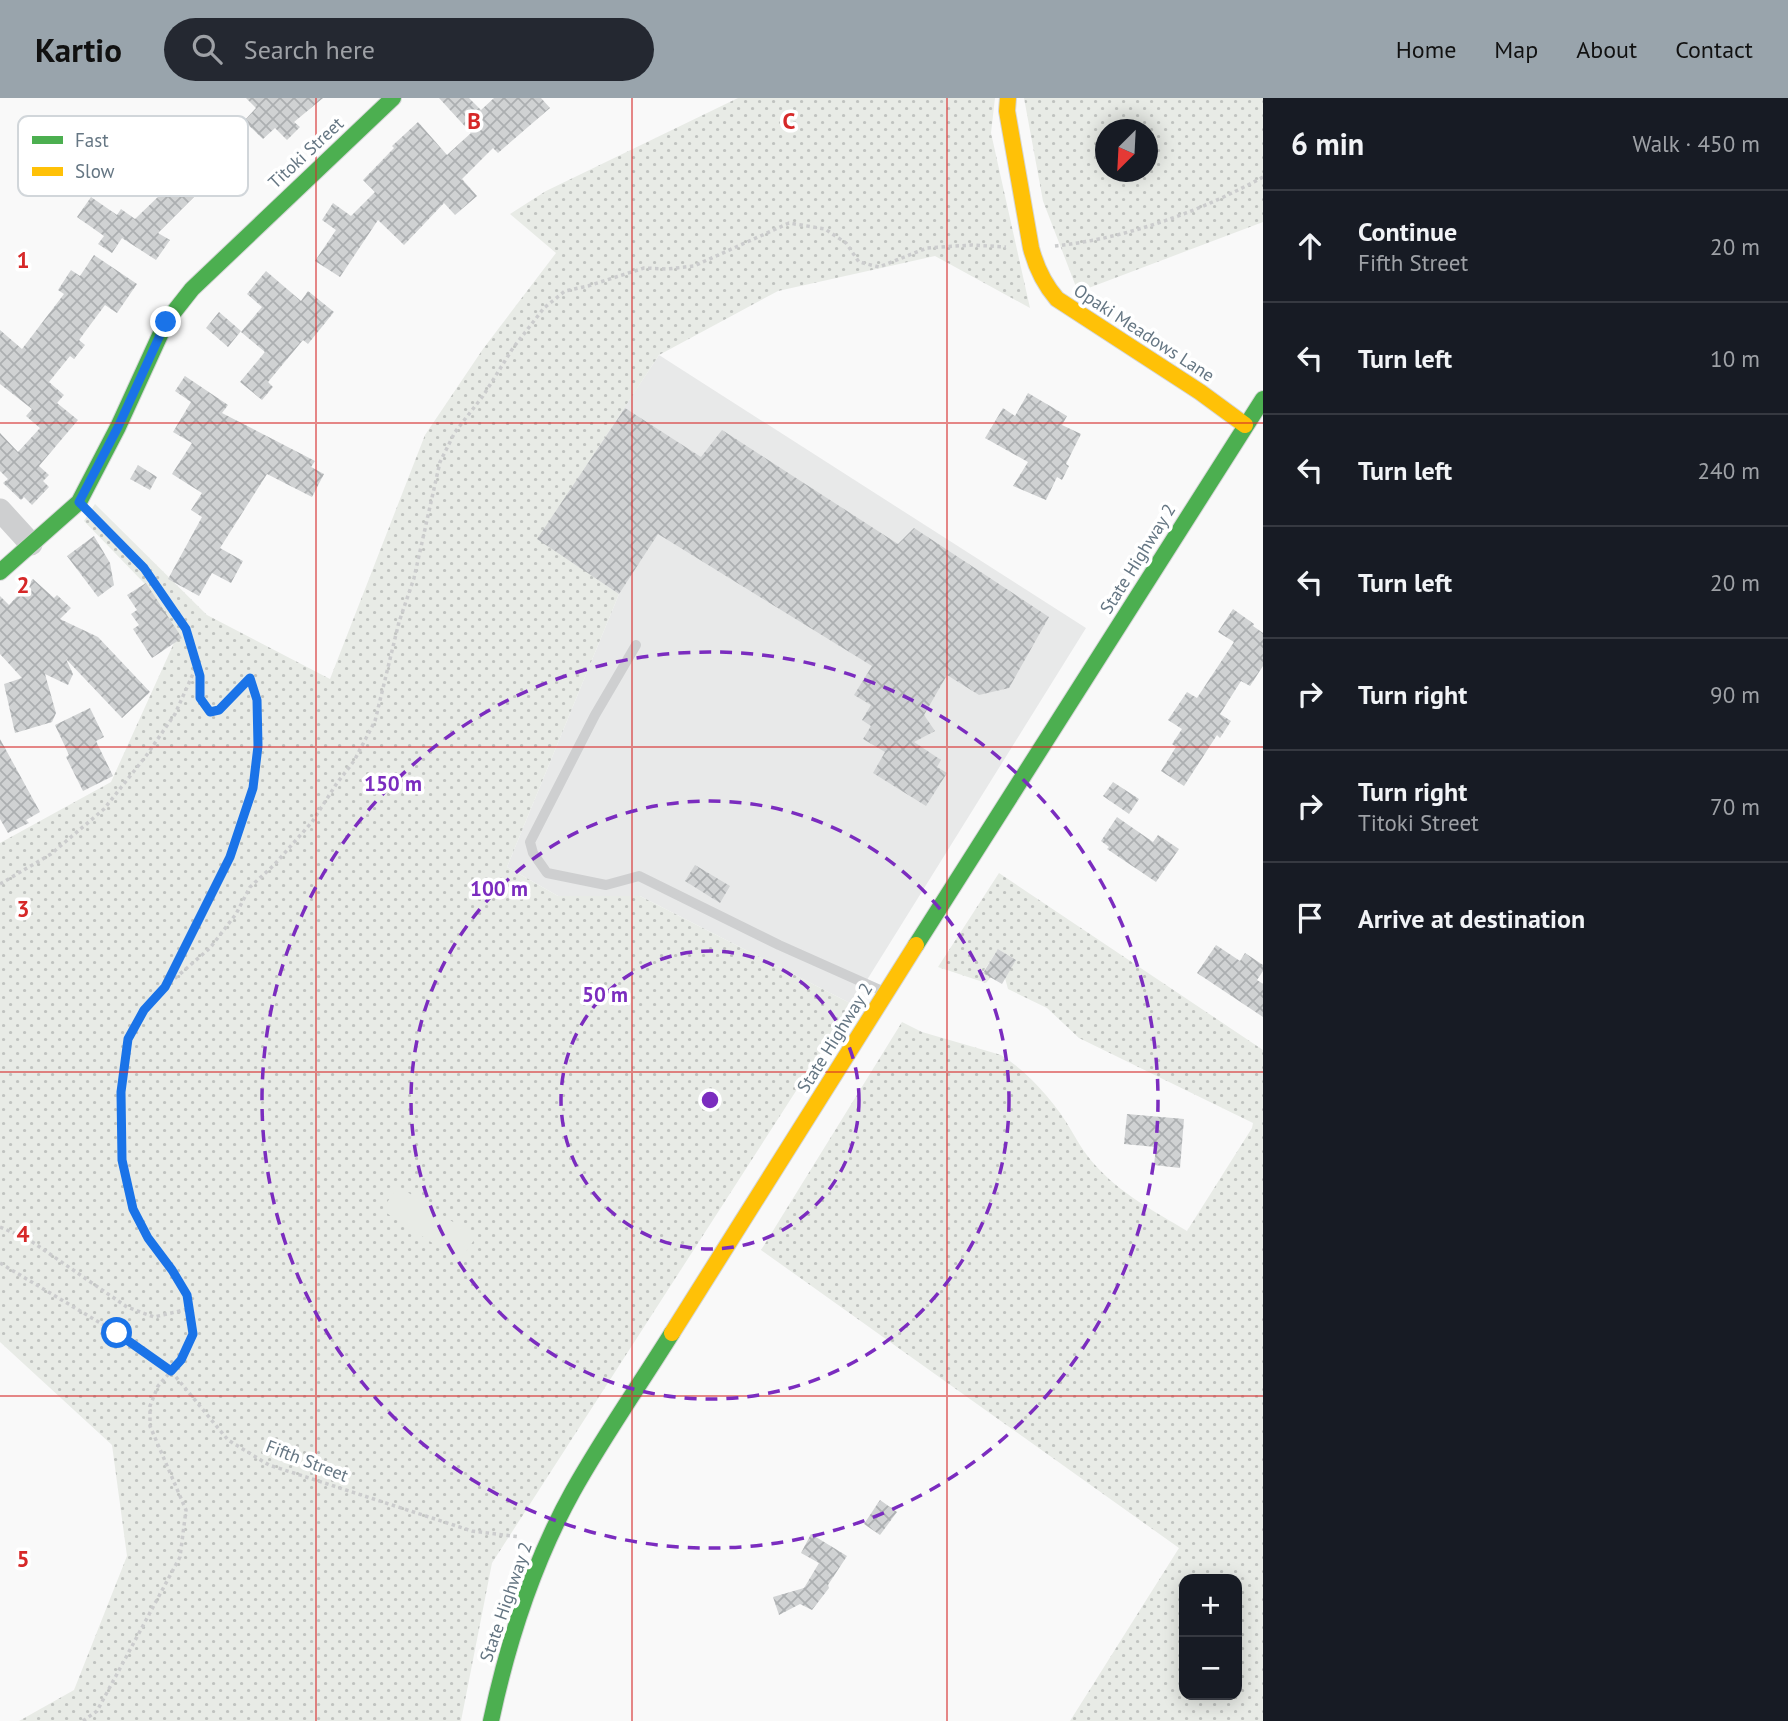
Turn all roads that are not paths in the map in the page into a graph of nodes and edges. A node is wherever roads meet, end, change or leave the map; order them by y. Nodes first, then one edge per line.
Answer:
1 (393, 98) edge
2 (1008, 98) edge
3 (1263, 399) edge
4 (1245, 425) junction
5 (0, 510) edge
6 (31, 544) junction
7 (0, 572) edge
8 (636, 645) dead end
9 (886, 993) junction
10 (491, 1721) edge

1 - 6 main road, Titoki Street
2 - 4 main road, Opaki Meadows Lane
3 - 4 main road, State Highway 2
4 - 9 main road, State Highway 2
5 - 6 street
6 - 7 main road, Titoki Street
8 - 9 lane
9 - 10 main road, State Highway 2

